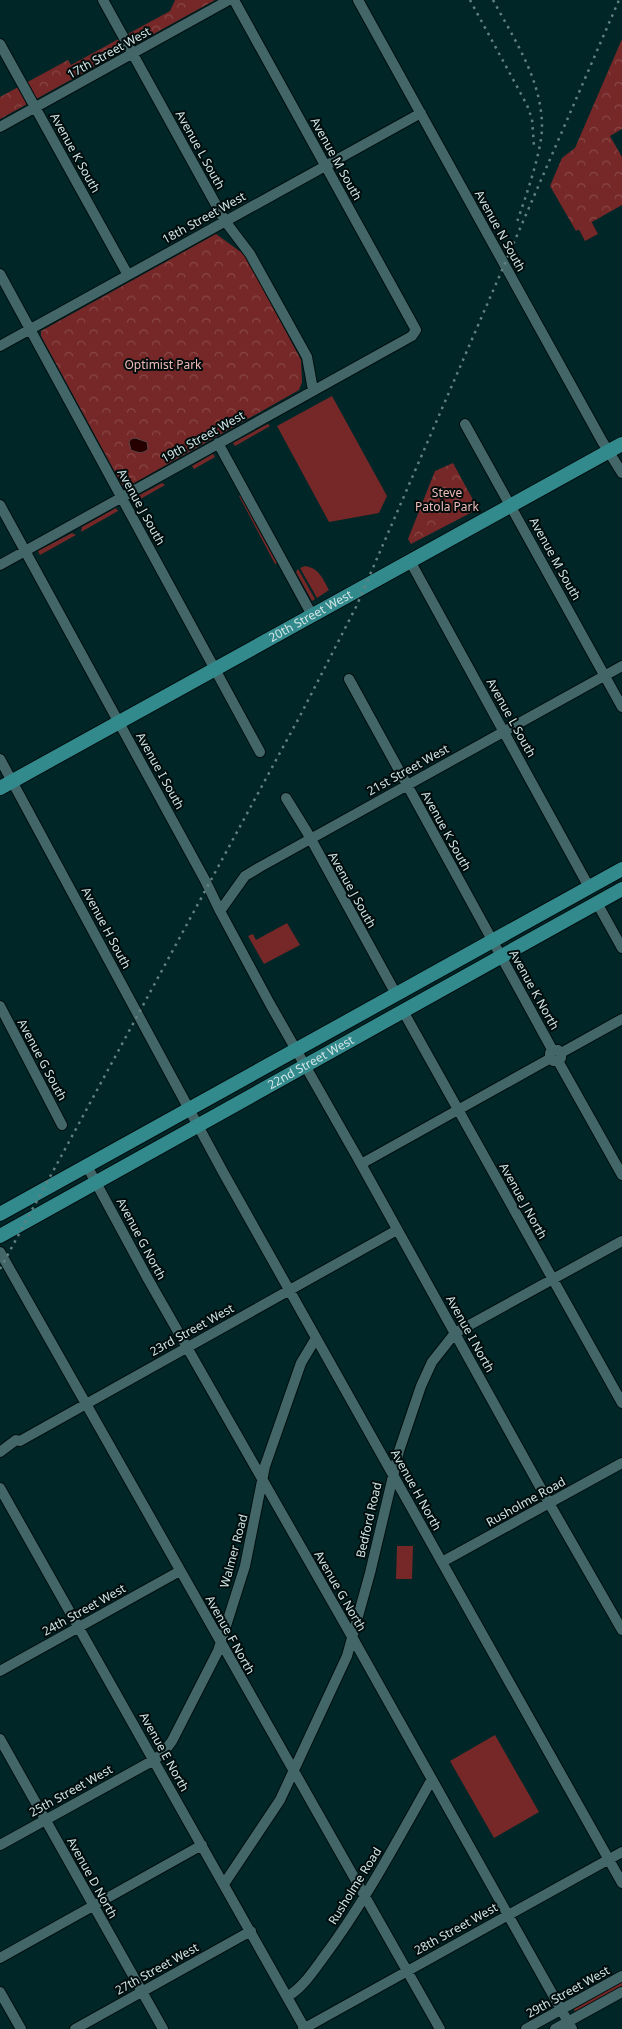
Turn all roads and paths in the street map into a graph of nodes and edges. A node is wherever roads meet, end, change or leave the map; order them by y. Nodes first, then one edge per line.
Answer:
1 (103, 0) edge
2 (229, 0) edge
3 (234, 0) edge
4 (358, 0) edge
5 (0, 44) edge
6 (133, 53) junction
7 (35, 108) junction
8 (421, 113) junction
9 (0, 128) edge
10 (326, 167) junction
11 (225, 221) junction
12 (0, 274) edge
13 (128, 275) junction
14 (30, 328) junction
15 (416, 330) joint
16 (0, 346) edge
17 (313, 390) junction
18 (465, 424) dead end
19 (218, 443) junction
20 (622, 444) edge
21 (609, 451) junction
22 (622, 473) edge
23 (122, 497) junction
24 (0, 505) edge
25 (511, 505) junction
26 (25, 551) junction
27 (410, 561) junction
28 (0, 565) edge
29 (312, 616) junction
30 (622, 666) edge
31 (215, 669) junction
32 (605, 675) junction
33 (349, 679) dead end
34 (622, 707) edge
35 (119, 722) junction
36 (504, 731) junction
37 (260, 752) dead end
38 (0, 759) edge
39 (6, 784) edge
40 (407, 785) junction
41 (286, 798) dead end
42 (310, 839) junction
43 (622, 869) edge
44 (589, 887) junction
45 (622, 889) edge
46 (597, 902) junction
47 (220, 911) junction
48 (492, 941) junction
49 (622, 948) edge
50 (501, 956) junction
51 (396, 994) junction
52 (0, 1008) edge
53 (403, 1011) junction
54 (622, 1019) edge
55 (297, 1050) junction
56 (556, 1056) junction
57 (306, 1065) junction
58 (189, 1110) junction
59 (457, 1110) junction
60 (62, 1125) dead end
61 (198, 1125) junction
62 (361, 1164) junction
63 (87, 1166) junction
64 (622, 1175) edge
65 (96, 1182) junction
66 (0, 1214) edge
67 (397, 1230) junction
68 (2, 1238) edge
69 (622, 1241) edge
70 (0, 1252) edge
71 (552, 1278) junction
72 (290, 1290) junction
73 (455, 1333) junction
74 (316, 1338) junction
75 (187, 1347) junction
76 (86, 1403) junction
77 (622, 1403) edge
78 (0, 1452) edge
79 (622, 1463) edge
80 (392, 1473) junction
81 (262, 1480) junction
82 (0, 1488) edge
83 (549, 1503) junction
84 (442, 1562) junction
85 (180, 1570) junction
86 (79, 1627) junction
87 (622, 1630) edge
88 (353, 1638) junction
89 (220, 1643) junction
90 (0, 1671) edge
91 (0, 1738) edge
92 (154, 1760) junction
93 (294, 1773) junction
94 (432, 1779) junction
95 (46, 1820) junction
96 (0, 1845) edge
97 (202, 1845) junction
98 (622, 1852) edge
99 (609, 1859) junction
100 (622, 1883) edge
101 (224, 1884) junction
102 (364, 1898) junction
103 (93, 1906) junction
104 (508, 1915) junction
105 (251, 1931) junction
106 (0, 1958) edge
107 (406, 1971) junction
108 (622, 1976) edge
109 (142, 1991) junction
110 (0, 1992) edge
111 (622, 1992) edge
112 (287, 1997) junction
113 (561, 2010) junction
114 (570, 2025) edge
115 (21, 2029) edge
116 (75, 2029) edge
117 (163, 2029) edge
118 (304, 2029) edge
119 (440, 2029) edge
120 (526, 2029) edge
121 (555, 2029) edge

1 - 6 street, Avenue L South
2 - 6 street, 17th Street West
3 - 10 street, Avenue M South
4 - 8 street, Avenue N South
5 - 7 street, Avenue K South
6 - 7 street, 17th Street West
6 - 11 street, Avenue L South
7 - 9 street, 17th Street West
7 - 13 street, Avenue K South
8 - 10 street, 18th Street West
8 - 21 street, Avenue N South
10 - 11 street, 18th Street West
10 - 15 street, Avenue M South
11 - 13 street, 18th Street West
11 - 17 street, Avenue L South
12 - 14 street, Avenue J South
13 - 14 street, 18th Street West
14 - 16 street, 18th Street West
14 - 23 street, Avenue J South
15 - 17 street, 19th Street West
17 - 19 street, 19th Street West
18 - 25 street, Avenue M South
19 - 23 street, 19th Street West
19 - 29 street
20 - 21 main road, 20th Street West
21 - 22 street, Avenue N South
21 - 25 main road, 20th Street West
23 - 26 street, 19th Street West
23 - 31 street, Avenue J South
24 - 26 street, Avenue I South
25 - 27 main road, 20th Street West
25 - 32 street, Avenue M South
26 - 28 street, 19th Street West
26 - 35 street, Avenue I South
27 - 29 main road, 20th Street West
27 - 36 street, Avenue L South
29 - 31 main road, 20th Street West
30 - 32 street, 21st Street West
31 - 35 main road, 20th Street West
31 - 37 street, Avenue J South
32 - 34 street, Avenue M South
32 - 36 street, 21st Street West
33 - 40 street, Avenue K South
35 - 39 main road, 20th Street West
35 - 47 street, Avenue I South
36 - 40 street, 21st Street West
36 - 44 street, Avenue L South
38 - 39 street, Avenue H South
39 - 58 street, Avenue H South
40 - 42 street, 21st Street West
40 - 48 street, Avenue K South
41 - 42 street, Avenue J South
42 - 47 street, 21st Street West
42 - 51 street, Avenue J South
43 - 44 main road, 22nd Street West
44 - 48 main road, 22nd Street West
45 - 46 main road, 22nd Street West
46 - 49 street
46 - 50 main road, 22nd Street West
47 - 55 street, Avenue I South
48 - 50 street, Avenue K North
48 - 51 main road, 22nd Street West
50 - 53 main road, 22nd Street West
50 - 56 street, Avenue K North
51 - 55 main road, 22nd Street West
52 - 60 street, Avenue G South
53 - 57 main road, 22nd Street West
53 - 59 street, Avenue J North
54 - 56 street
55 - 57 street, Avenue I North
55 - 58 main road, 22nd Street West
56 - 59 street
56 - 64 street, Avenue K North
57 - 61 main road, 22nd Street West
57 - 62 street, Avenue I North
58 - 61 street, Avenue H North
58 - 63 main road, 22nd Street West
59 - 62 street
59 - 71 street, Avenue J North
61 - 65 main road, 22nd Street West
61 - 72 street, Avenue H North
62 - 67 street, Avenue I North
63 - 65 street, Avenue G North
63 - 66 main road, 22nd Street West
65 - 68 main road, 22nd Street West
65 - 75 street, Avenue G North
67 - 72 street, 23rd Street West
67 - 73 street, Avenue I North
69 - 71 street, Bedford Road
70 - 76 street, Avenue F North
71 - 73 street, Bedford Road
71 - 77 street, Avenue J North
72 - 74 street, Avenue H North
72 - 75 street, 23rd Street West
73 - 80 street, Bedford Road
73 - 83 street, Avenue I North
74 - 80 street, Avenue H North
74 - 81 street, Walmer Road
75 - 76 street, 23rd Street West
75 - 81 street, Avenue G North
76 - 78 street, 23rd Street West
76 - 85 street, Avenue F North
79 - 83 street, Rusholme Road
80 - 84 street, Avenue H North
80 - 88 street, Bedford Road
81 - 88 street, Avenue G North
81 - 89 street, Walmer Road
82 - 86 street, Avenue E North
83 - 84 street, Rusholme Road
83 - 87 street, Avenue I North
84 - 99 street, Avenue H North
85 - 86 street, 24th Street West
85 - 89 street, Avenue F North
86 - 90 street, 24th Street West
86 - 92 street, Avenue E North
88 - 93 street, Bedford Road
88 - 94 street, Avenue G North
89 - 92 street, Walmer Road
89 - 93 street, Avenue F North
91 - 95 street, Avenue D North
92 - 95 street, 25th Street West
92 - 97 street, Avenue E North
93 - 101 street, Bedford Road
93 - 102 street, Avenue F North
94 - 102 street, Rusholme Road
94 - 104 street, Avenue G North
95 - 96 street, 25th Street West
95 - 103 street, Avenue D North
97 - 101 street, Avenue E North
97 - 103 street
98 - 99 street, 28th Street West
99 - 100 street, Avenue H North
99 - 104 street, 28th Street West
101 - 105 street, Avenue E North
102 - 107 street, Avenue F North
102 - 112 street, Rusholme Road
103 - 106 street
103 - 109 street, Avenue D North
104 - 107 street, 28th Street West
104 - 113 street, Avenue G North
105 - 109 street, 27th Street West
105 - 112 street, Avenue E North
107 - 118 street, 28th Street West
107 - 119 street, Avenue F North
108 - 113 street, 29th Street West
109 - 116 street, 27th Street West
109 - 117 street, Avenue D North
110 - 115 street
111 - 114 street, 29th Street West
112 - 118 street, Avenue E North
113 - 114 street, Avenue G North
113 - 120 street, 29th Street West
114 - 121 street, 29th Street West

